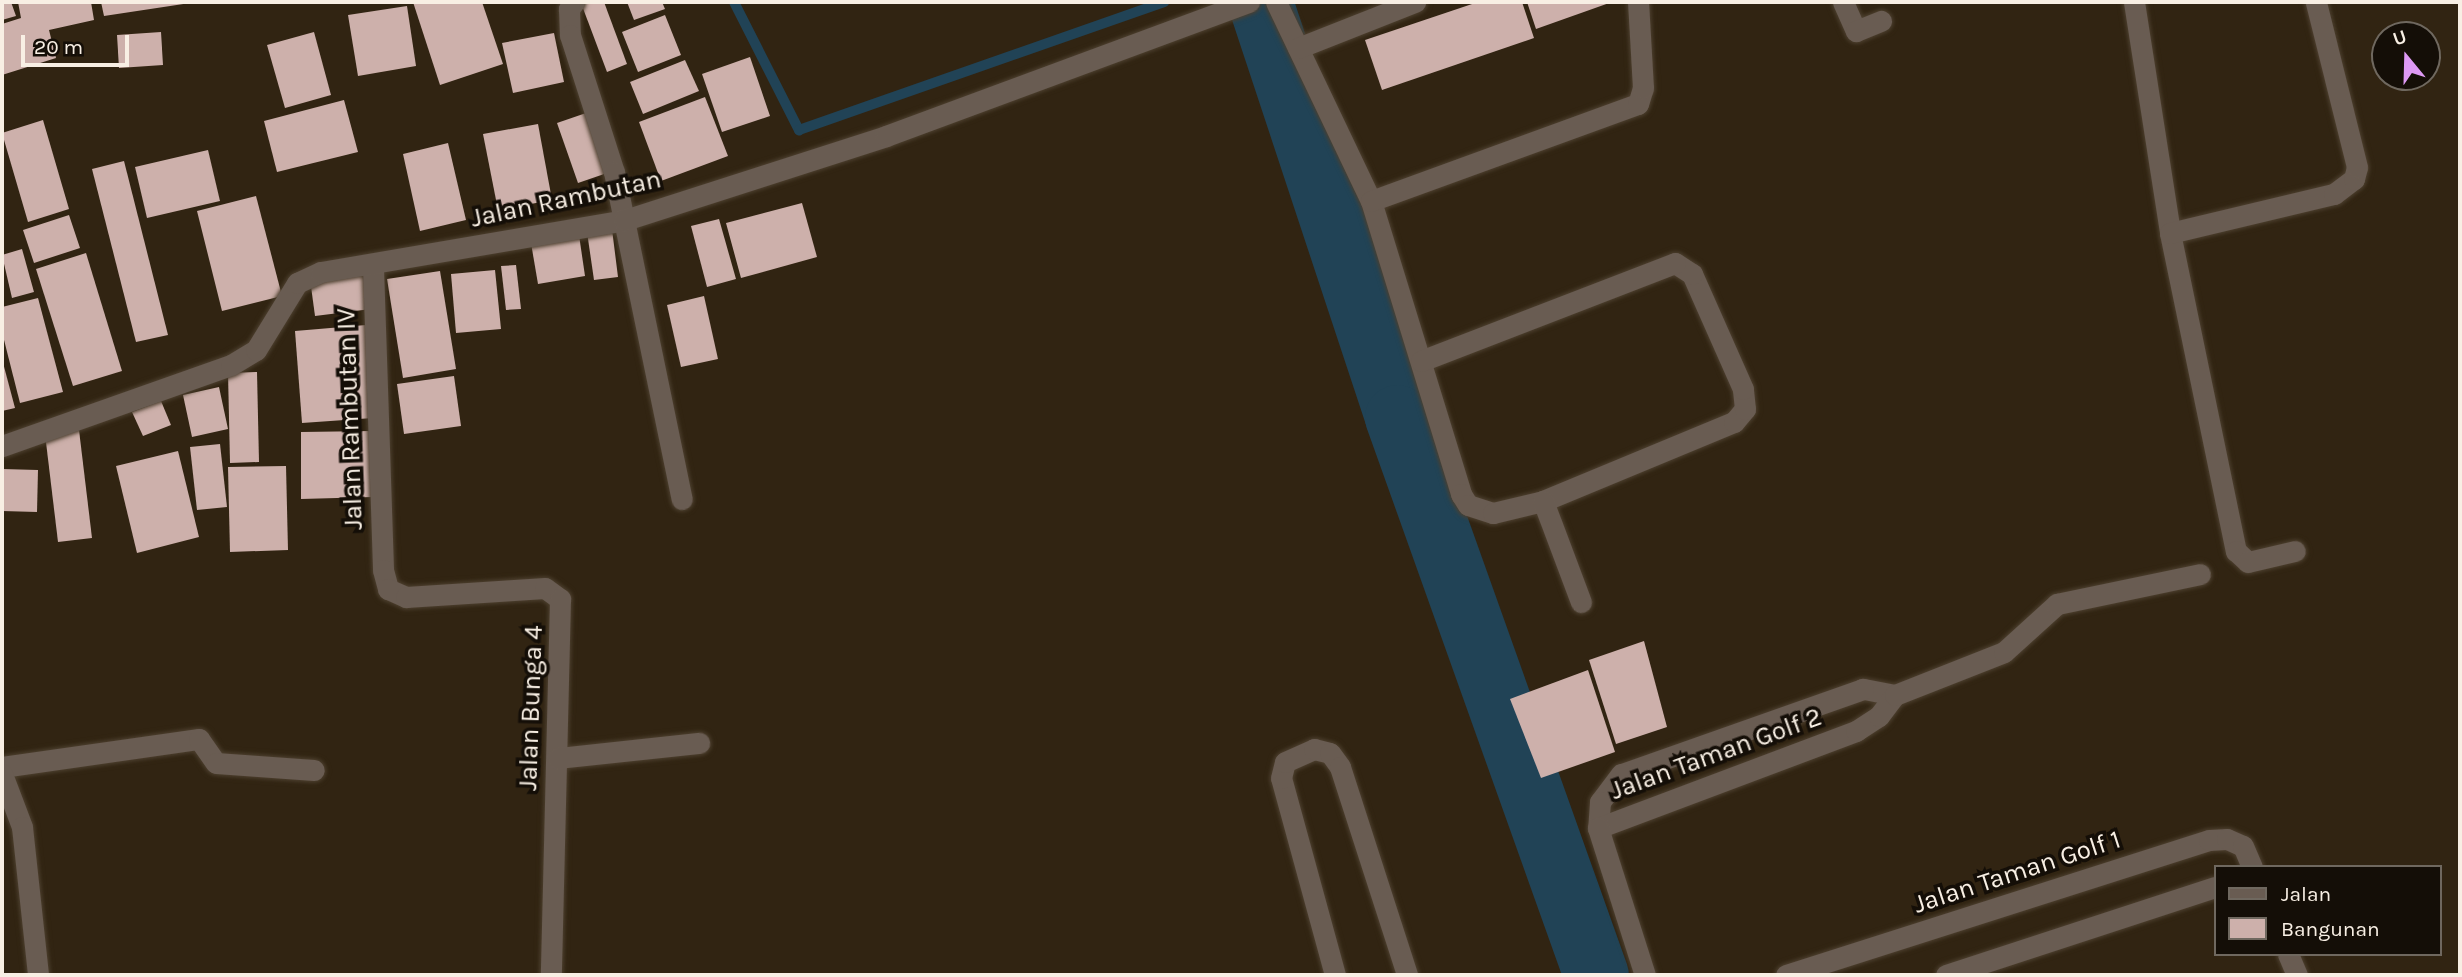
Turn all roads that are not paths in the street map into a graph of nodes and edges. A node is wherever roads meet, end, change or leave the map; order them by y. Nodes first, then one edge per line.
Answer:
1 (574, 2) edge
2 (1249, 2) edge
3 (1276, 2) edge
4 (1415, 2) edge
5 (1638, 2) edge
6 (1843, 2) edge
7 (2134, 2) edge
8 (2316, 2) edge
9 (1881, 21) dead end
10 (1298, 48) junction
11 (1371, 201) junction
12 (625, 220) junction
13 (2170, 233) junction
14 (373, 267) junction
15 (1421, 361) junction
16 (2, 446) edge
17 (682, 499) dead end
18 (1543, 502) junction
19 (2295, 551) dead end
20 (383, 570) joint
21 (2200, 574) dead end
22 (1581, 602) dead end
23 (1895, 695) junction
24 (699, 743) dead end
25 (558, 758) junction
26 (2, 766) edge
27 (314, 770) dead end
28 (2, 774) edge
29 (1598, 828) junction
30 (2251, 865) edge
31 (2214, 887) edge
32 (2289, 956) edge
33 (38, 975) edge
34 (551, 975) edge
35 (1335, 975) edge
36 (1406, 975) edge
37 (1644, 975) edge
38 (1786, 975) edge
39 (1947, 975) edge
40 (2297, 975) edge

1 - 12 street
2 - 12 street, Jalan Rambutan
3 - 10 street
4 - 10 street
5 - 11 street
6 - 9 street
7 - 13 street
8 - 13 street
10 - 11 street
11 - 15 street
12 - 14 street, Jalan Rambutan
12 - 17 street
13 - 19 street
14 - 16 street, Jalan Rambutan
14 - 20 street, Jalan Rambutan IV
15 - 18 street
15 - 18 street
18 - 22 street
20 - 25 street, Jalan Bunga 4
21 - 23 street, Jalan Taman Golf 2
23 - 29 street, Jalan Taman Golf 2
23 - 29 street, Jalan Taman Golf 2
24 - 25 street
25 - 34 street, Jalan Bunga 4
26 - 27 street
28 - 33 street
29 - 37 street
30 - 38 street, Jalan Taman Golf 1
31 - 39 street
32 - 40 street
35 - 36 street

